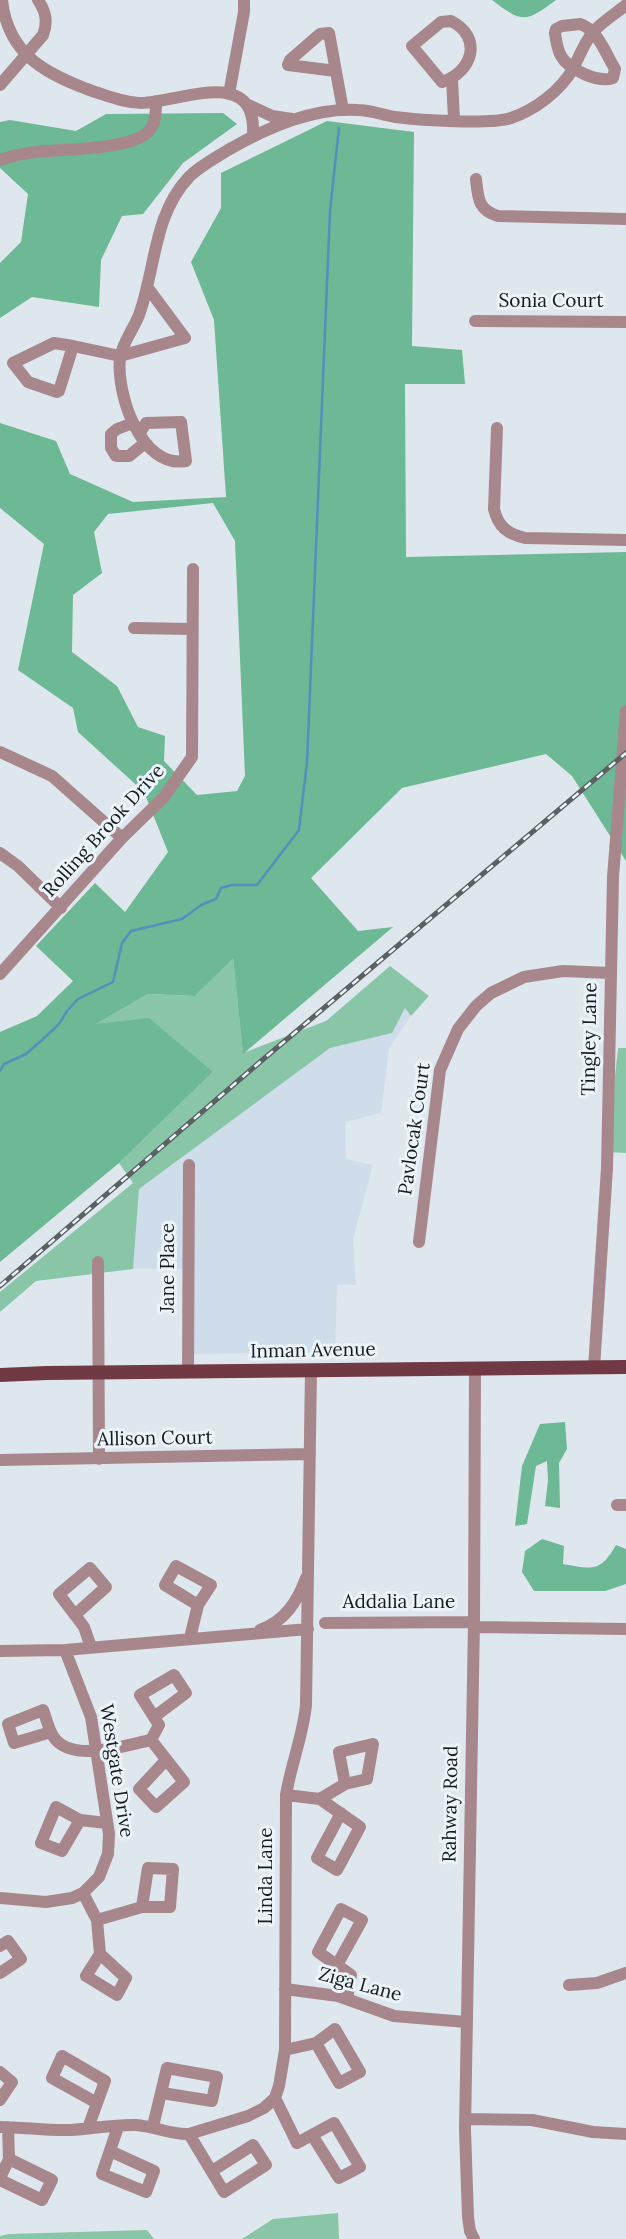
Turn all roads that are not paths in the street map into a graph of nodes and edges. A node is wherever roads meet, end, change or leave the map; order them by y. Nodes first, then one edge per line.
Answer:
1 (2, 0) edge
2 (38, 0) edge
3 (244, 0) edge
4 (623, 11) edge
5 (593, 33) junction
6 (25, 53) junction
7 (573, 68) junction
8 (336, 71) dead end
9 (452, 79) junction
10 (0, 85) edge
11 (229, 94) junction
12 (156, 101) junction
13 (246, 104) junction
14 (343, 110) junction
15 (297, 119) junction
16 (453, 119) junction
17 (253, 135) junction
18 (0, 160) edge
19 (476, 179) dead end
20 (626, 219) edge
21 (148, 288) junction
22 (475, 321) dead end
23 (626, 322) edge
24 (73, 346) junction
25 (120, 356) junction
26 (497, 428) dead end
27 (140, 433) dead end
28 (626, 540) edge
29 (193, 569) dead end
30 (134, 628) dead end
31 (192, 629) junction
32 (626, 711) edge
33 (0, 752) edge
34 (122, 838) junction
35 (0, 853) edge
36 (61, 908) junction
37 (610, 972) junction
38 (0, 974) edge
39 (189, 1165) dead end
40 (419, 1242) dead end
41 (98, 1262) dead end
42 (626, 1367) edge
43 (594, 1368) junction
44 (475, 1369) junction
45 (311, 1370) junction
46 (99, 1372) junction
47 (188, 1372) junction
48 (0, 1375) edge
49 (310, 1454) junction
50 (99, 1459) junction
51 (0, 1460) edge
52 (309, 1567) junction
53 (198, 1605) dead end
54 (76, 1614) dead end
55 (325, 1623) dead end
56 (474, 1624) junction
57 (308, 1629) junction
58 (626, 1629) edge
59 (232, 1634) junction
60 (190, 1638) junction
61 (91, 1647) junction
62 (65, 1650) junction
63 (0, 1651) edge
64 (154, 1717) dead end
65 (51, 1732) dead end
66 (151, 1740) junction
67 (95, 1752) junction
68 (166, 1760) dead end
69 (345, 1784) dead end
70 (286, 1795) junction
71 (320, 1799) junction
72 (341, 1813) dead end
73 (80, 1820) dead end
74 (106, 1823) junction
75 (83, 1893) junction
76 (0, 1898) edge
77 (142, 1907) dead end
78 (97, 1920) junction
79 (0, 1946) edge
80 (100, 1954) dead end
81 (337, 1965) dead end
82 (0, 1973) edge
83 (626, 1973) edge
84 (569, 1986) dead end
85 (285, 1989) junction
86 (347, 2000) junction
87 (466, 2022) junction
88 (316, 2043) dead end
89 (285, 2050) junction
90 (0, 2072) edge
91 (162, 2093) dead end
92 (275, 2098) junction
93 (0, 2099) edge
94 (97, 2103) dead end
95 (465, 2119) junction
96 (153, 2126) junction
97 (4, 2127) edge
98 (118, 2127) junction
99 (88, 2129) junction
100 (189, 2134) junction
101 (626, 2134) edge
102 (312, 2135) dead end
103 (110, 2151) dead end
104 (9, 2159) junction
105 (212, 2171) dead end
106 (0, 2179) edge
107 (474, 2239) edge

1 - 6 street
2 - 6 street
3 - 11 street
4 - 5 street
5 - 7 street
5 - 7 street
5 - 7 street
6 - 10 street
6 - 12 street
7 - 16 street
8 - 14 street
9 - 9 street
9 - 16 street
11 - 12 street
11 - 13 street
12 - 18 street
13 - 15 street
13 - 17 street
14 - 15 street
14 - 16 street
15 - 17 street
17 - 21 street
19 - 20 street
21 - 25 street
21 - 25 street
22 - 23 street, Sonia Court
24 - 24 street
24 - 25 street
25 - 27 street
26 - 28 street
29 - 31 street, Rolling Brook Drive
30 - 31 street
31 - 34 street, Rolling Brook Drive
32 - 37 street, Tingley Lane
33 - 34 street
34 - 36 street, Rolling Brook Drive
35 - 36 street
36 - 38 street, Rolling Brook Drive
37 - 40 street, Pavlocak Court
37 - 43 street, Tingley Lane
39 - 47 street, Jane Place
41 - 46 street
42 - 43 main road, Inman Avenue
43 - 44 main road, Inman Avenue
44 - 45 main road, Inman Avenue
44 - 56 street, Rahway Road
45 - 47 main road, Inman Avenue
45 - 49 street, Linda Lane
46 - 47 main road, Inman Avenue
46 - 48 main road, Inman Avenue
46 - 50 street
49 - 50 street, Allison Court
49 - 52 street, Linda Lane
50 - 51 street, Allison Court
52 - 57 street, Linda Lane
52 - 59 street
53 - 60 street
54 - 61 street
55 - 56 street, Addalia Lane
56 - 58 street, Addalia Lane
56 - 87 street, Rahway Road
57 - 59 street
57 - 70 street, Linda Lane
59 - 60 street
60 - 61 street
61 - 62 street
62 - 63 street
62 - 67 street, Westgate Drive
64 - 66 street
65 - 67 street
66 - 67 street
66 - 68 street
67 - 74 street, Westgate Drive
69 - 71 street
70 - 71 street
70 - 85 street, Linda Lane
71 - 72 street
73 - 74 street
74 - 75 street, Westgate Drive
75 - 76 street
75 - 78 street
77 - 78 street
78 - 80 street
79 - 82 street
81 - 86 street
83 - 84 street
85 - 86 street, Ziga Lane
85 - 89 street, Linda Lane
86 - 87 street, Ziga Lane
87 - 95 street, Rahway Road
88 - 89 street
89 - 92 street, Linda Lane
90 - 93 street
91 - 96 street
92 - 100 street
92 - 102 street
94 - 99 street
95 - 101 street
95 - 107 street, Rahway Road
96 - 98 street
96 - 100 street
97 - 99 street
97 - 104 street
98 - 99 street
98 - 103 street
100 - 105 street
104 - 106 street
104 - 106 street

